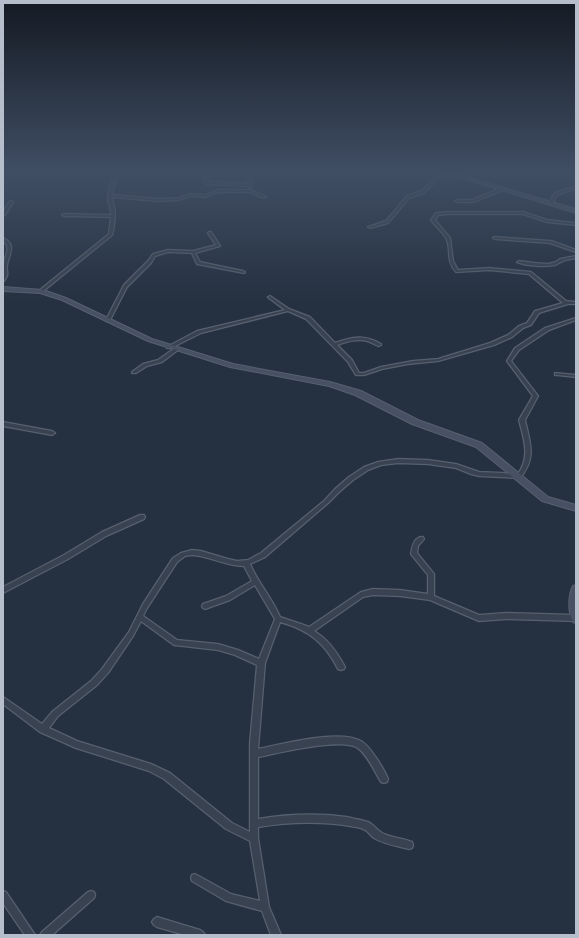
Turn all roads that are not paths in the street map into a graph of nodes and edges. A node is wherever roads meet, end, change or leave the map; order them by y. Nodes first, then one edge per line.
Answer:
1 (64, 215) dead end
2 (393, 215) edge
3 (436, 215) edge
4 (528, 215) edge
5 (112, 216) joint
6 (576, 224) edge
7 (370, 227) dead end
8 (210, 233) dead end
9 (495, 238) dead end
10 (3, 239) edge
11 (576, 251) edge
12 (193, 252) junction
13 (576, 257) edge
14 (519, 262) dead end
15 (243, 272) dead end
16 (3, 280) edge
17 (3, 289) edge
18 (41, 291) junction
19 (270, 297) dead end
20 (566, 302) junction
21 (576, 303) edge
22 (288, 310) junction
23 (576, 319) edge
24 (108, 320) junction
25 (334, 345) junction
26 (379, 345) dead end
27 (169, 347) junction
28 (176, 349) junction
29 (418, 361) dead end
30 (410, 363) junction
31 (134, 372) dead end
32 (557, 374) dead end
33 (576, 376) edge
34 (3, 424) edge
35 (52, 433) dead end
36 (518, 477) junction
37 (576, 508) edge
38 (142, 517) dead end
39 (421, 539) dead end
40 (246, 563) junction
41 (255, 582) junction
42 (576, 589) edge
43 (3, 590) edge
44 (431, 597) junction
45 (205, 606) dead end
46 (140, 617) junction
47 (576, 618) edge
48 (278, 619) junction
49 (310, 630) junction
50 (261, 663) junction
51 (341, 667) dead end
52 (3, 700) edge
53 (43, 729) junction
54 (254, 754) junction
55 (384, 779) dead end
56 (254, 824) junction
57 (254, 838) junction
58 (409, 845) dead end
59 (195, 878) dead end
60 (3, 895) edge
61 (91, 896) dead end
62 (265, 907) junction
63 (157, 922) dead end
64 (30, 935) edge
65 (46, 935) edge
66 (200, 935) edge
67 (276, 935) edge

1 - 5 street
2 - 7 street
3 - 20 street
4 - 6 street
5 - 18 street
8 - 12 street
9 - 11 street
10 - 16 street
12 - 15 street
12 - 24 street
13 - 14 street
17 - 18 street
18 - 24 street
19 - 22 street
20 - 21 street
20 - 30 street
22 - 25 street
22 - 27 street
23 - 36 street
24 - 27 street
25 - 26 street
25 - 30 street
27 - 28 street
28 - 31 street
28 - 36 street
29 - 30 street
32 - 33 street
34 - 35 street
36 - 37 street
36 - 40 street
38 - 43 street
39 - 44 street
40 - 41 street
40 - 46 street
41 - 45 street
41 - 48 street
42 - 47 street
44 - 47 street
44 - 49 street
46 - 50 street
46 - 53 street
48 - 49 street
48 - 50 street
49 - 51 street
50 - 54 street
52 - 53 street
53 - 57 street
54 - 55 street
54 - 56 street
56 - 57 street
56 - 58 street
57 - 62 street
59 - 62 street
60 - 64 street
61 - 65 street
62 - 67 street
63 - 66 street

